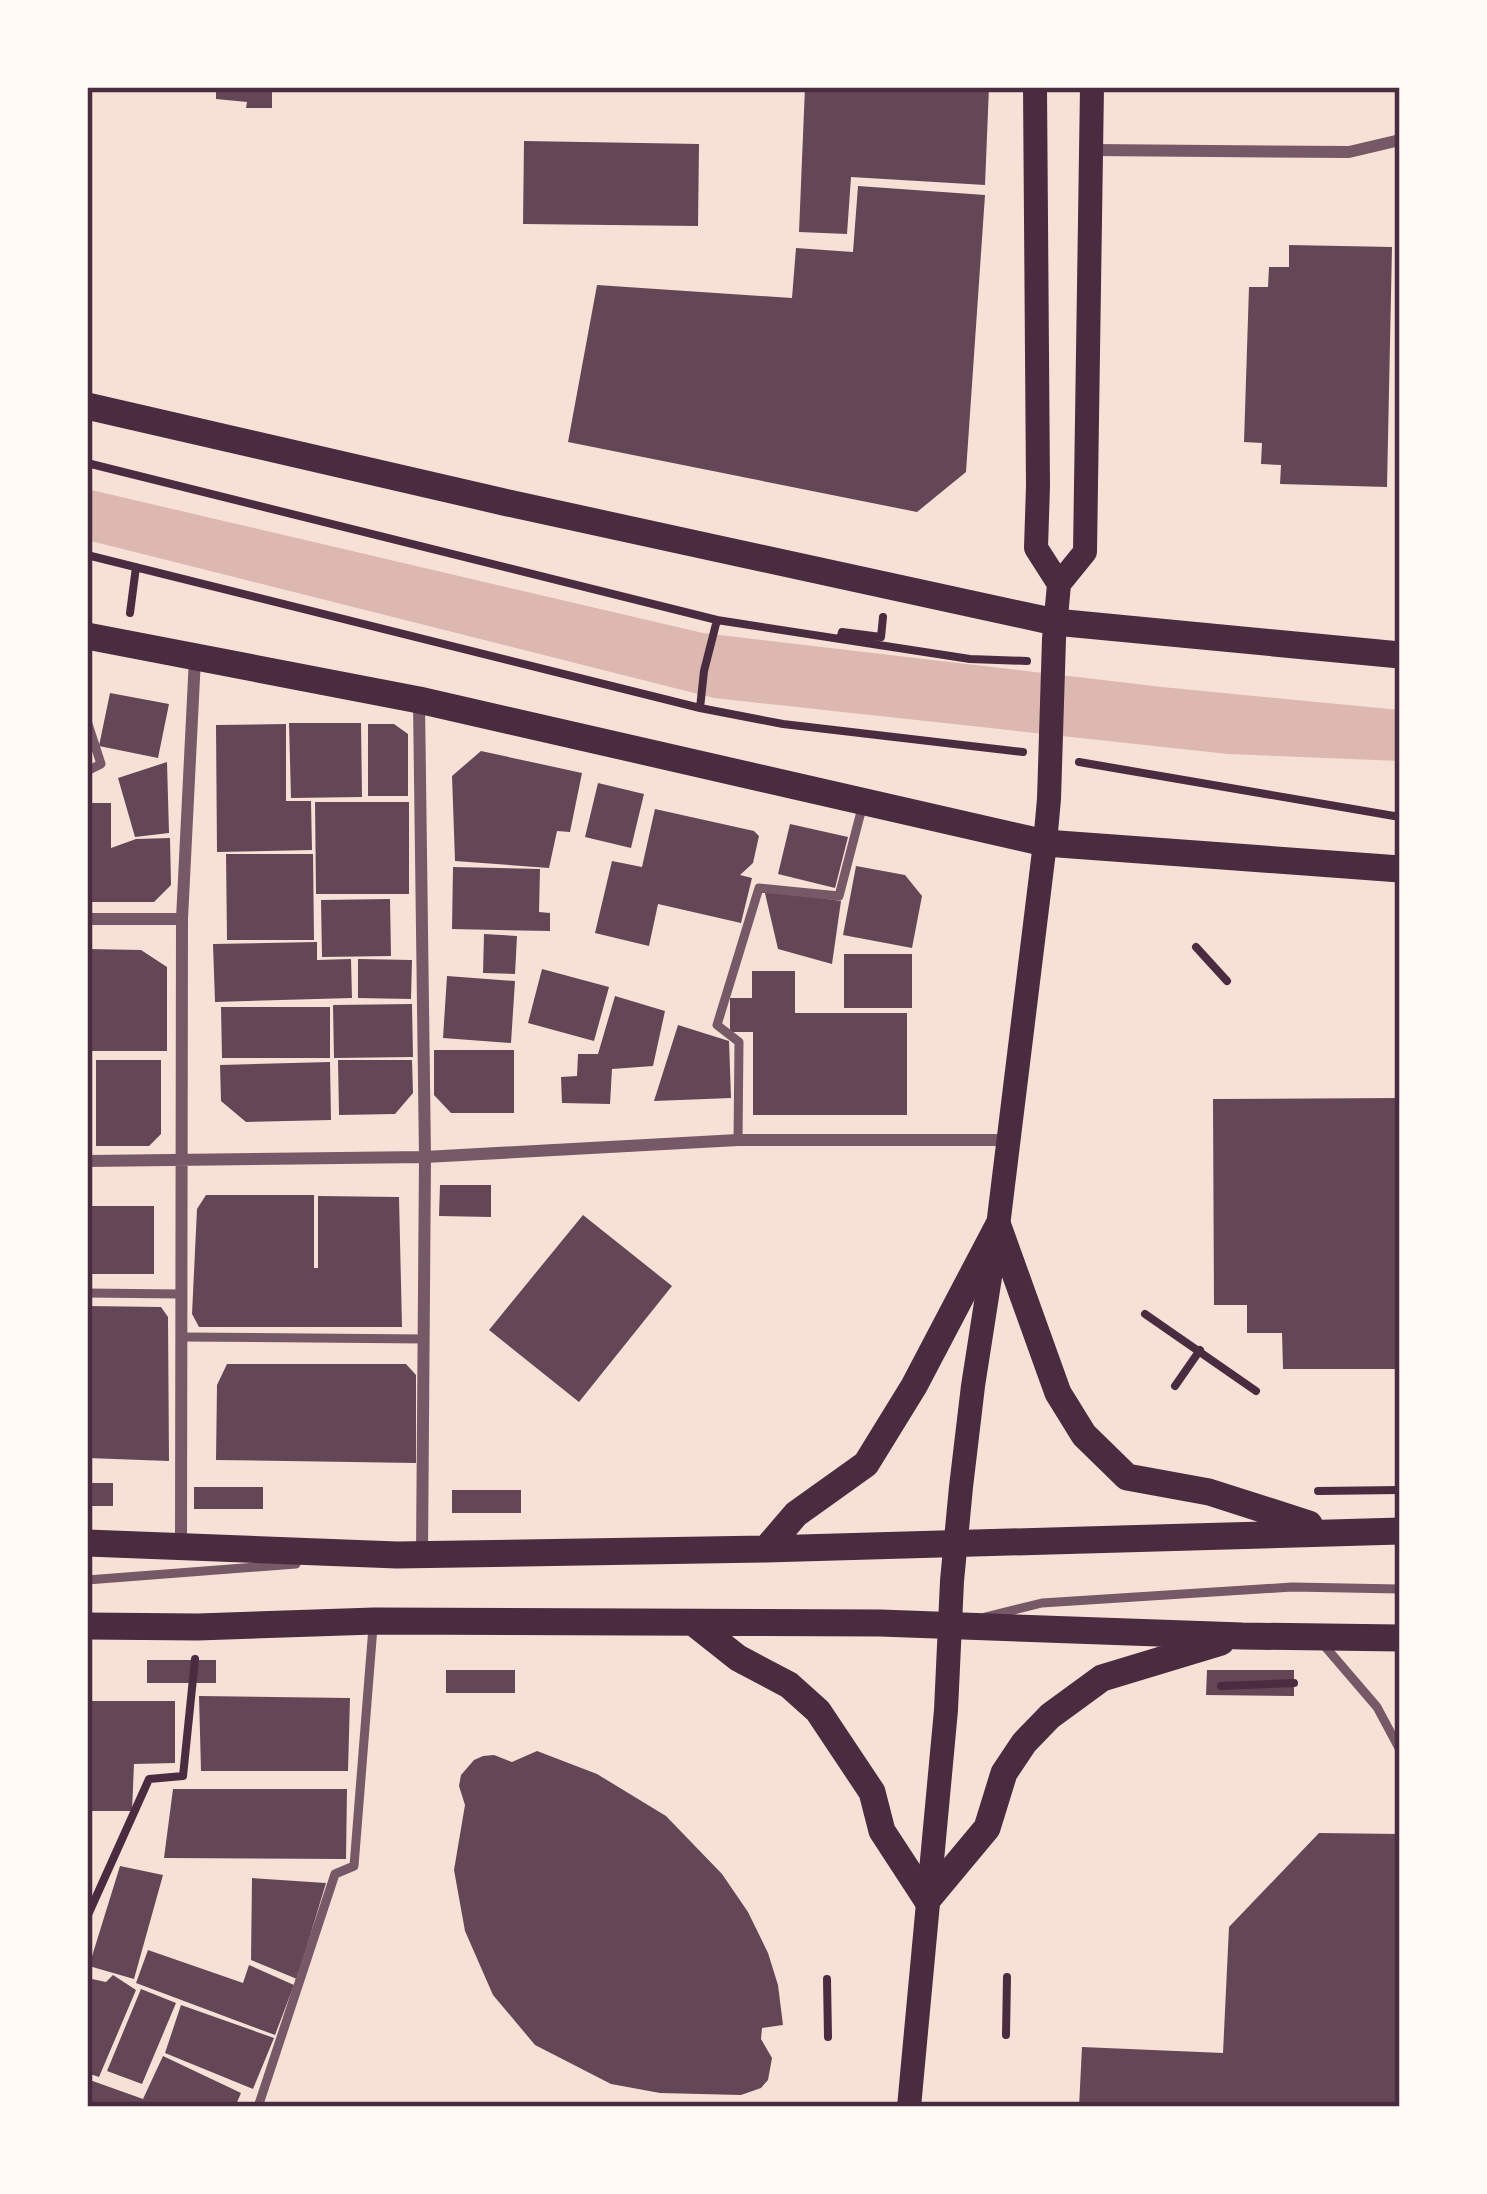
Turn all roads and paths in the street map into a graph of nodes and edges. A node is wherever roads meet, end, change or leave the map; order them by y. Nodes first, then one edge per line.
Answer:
1 (1035, 87) edge
2 (1092, 87) edge
3 (1400, 140) edge
4 (1091, 150) junction
5 (87, 406) edge
6 (87, 464) edge
7 (87, 555) edge
8 (136, 567) junction
9 (1059, 584) junction
10 (883, 615) dead end
11 (717, 620) junction
12 (87, 638) edge
13 (840, 639) junction
14 (1050, 641) junction
15 (126, 642) junction
16 (1400, 655) edge
17 (195, 657) junction
18 (419, 700) junction
19 (700, 708) junction
20 (87, 721) edge
21 (1038, 754) dead end
22 (1060, 758) dead end
23 (87, 771) edge
24 (864, 803) junction
25 (1400, 817) edge
26 (1045, 842) junction
27 (1400, 869) edge
28 (87, 919) edge
29 (182, 920) junction
30 (1196, 947) dead end
31 (1227, 981) dead end
32 (737, 1140) junction
33 (1009, 1140) junction
34 (424, 1157) junction
35 (87, 1161) edge
36 (182, 1162) junction
37 (998, 1226) junction
38 (87, 1293) edge
39 (181, 1294) junction
40 (1145, 1315) dead end
41 (182, 1337) junction
42 (424, 1339) junction
43 (1200, 1350) junction
44 (1175, 1385) dead end
45 (1256, 1391) dead end
46 (1330, 1531) junction
47 (1400, 1531) edge
48 (956, 1543) junction
49 (87, 1544) edge
50 (181, 1546) junction
51 (766, 1549) junction
52 (410, 1554) junction
53 (87, 1580) edge
54 (1400, 1588) edge
55 (374, 1621) junction
56 (695, 1624) junction
57 (951, 1625) junction
58 (87, 1626) edge
59 (198, 1628) junction
60 (1242, 1636) junction
61 (1318, 1638) junction
62 (1400, 1638) edge
63 (1294, 1684) dead end
64 (1221, 1686) dead end
65 (1400, 1750) edge
66 (927, 1900) junction
67 (87, 1917) edge
68 (1007, 1977) dead end
69 (827, 1979) dead end
70 (1006, 2036) dead end
71 (828, 2037) dead end
72 (258, 2107) edge
73 (909, 2107) edge

1 - 9 main road
2 - 4 main road
3 - 4 street
4 - 9 main road
5 - 14 main road
6 - 11 path
7 - 8 path
8 - 15 path
8 - 19 path
9 - 14 main road
10 - 13 path
11 - 13 path
11 - 19 path
12 - 15 main road
13 - 14 path
14 - 16 main road
14 - 26 main road
15 - 17 main road
17 - 18 main road
17 - 29 street
18 - 24 main road
18 - 34 street
19 - 21 path
20 - 23 lane
22 - 25 path
24 - 26 main road
24 - 32 lane
26 - 27 main road
26 - 33 main road
28 - 29 street
29 - 36 street
30 - 31 path
32 - 33 street
32 - 34 street
33 - 37 main road
34 - 36 street
34 - 42 street
35 - 36 street
36 - 39 street
37 - 46 main road
37 - 48 main road
37 - 51 main road
38 - 39 lane
39 - 41 street
40 - 43 path
41 - 42 lane
41 - 50 street
42 - 52 street
43 - 44 path
43 - 45 path
46 - 47 main road
46 - 48 main road
48 - 51 main road
48 - 57 main road
49 - 50 main road
50 - 52 main road
51 - 52 main road
52 - 53 lane
54 - 57 lane
55 - 56 main road
55 - 59 main road
55 - 72 lane
56 - 57 main road
56 - 66 main road
57 - 60 main road
57 - 66 main road
58 - 59 main road
59 - 67 path
60 - 61 main road
60 - 66 main road
61 - 62 main road
61 - 65 lane
63 - 64 path
66 - 73 main road
68 - 70 path
69 - 71 path

